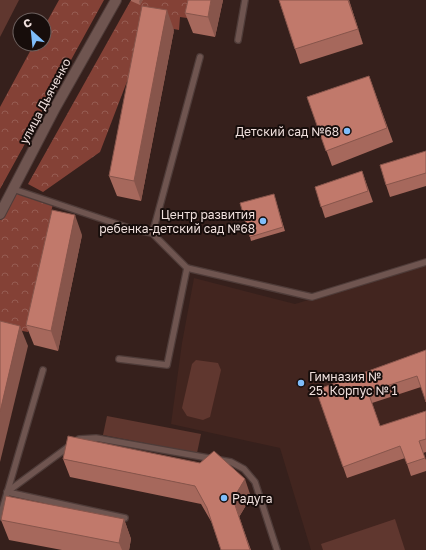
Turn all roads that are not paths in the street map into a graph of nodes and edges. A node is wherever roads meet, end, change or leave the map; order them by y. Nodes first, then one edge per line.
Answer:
1 (116, 0) edge
2 (245, 0) edge
3 (238, 40) dead end
4 (200, 57) dead end
5 (13, 189) junction
6 (0, 214) edge
7 (152, 233) junction
8 (426, 262) edge
9 (188, 268) junction
10 (119, 359) dead end
11 (167, 365) junction
12 (43, 370) dead end
13 (165, 371) dead end
14 (7, 492) junction
15 (0, 516) edge
16 (125, 518) edge
17 (277, 550) edge

1 - 5 street, улица Дьяченко
2 - 3 lane
4 - 7 lane
5 - 6 street, улица Дьяченко
5 - 7 lane
7 - 9 lane
8 - 9 lane
9 - 11 lane
10 - 11 lane
11 - 13 lane
12 - 14 lane
14 - 15 lane
14 - 16 lane
14 - 17 lane

